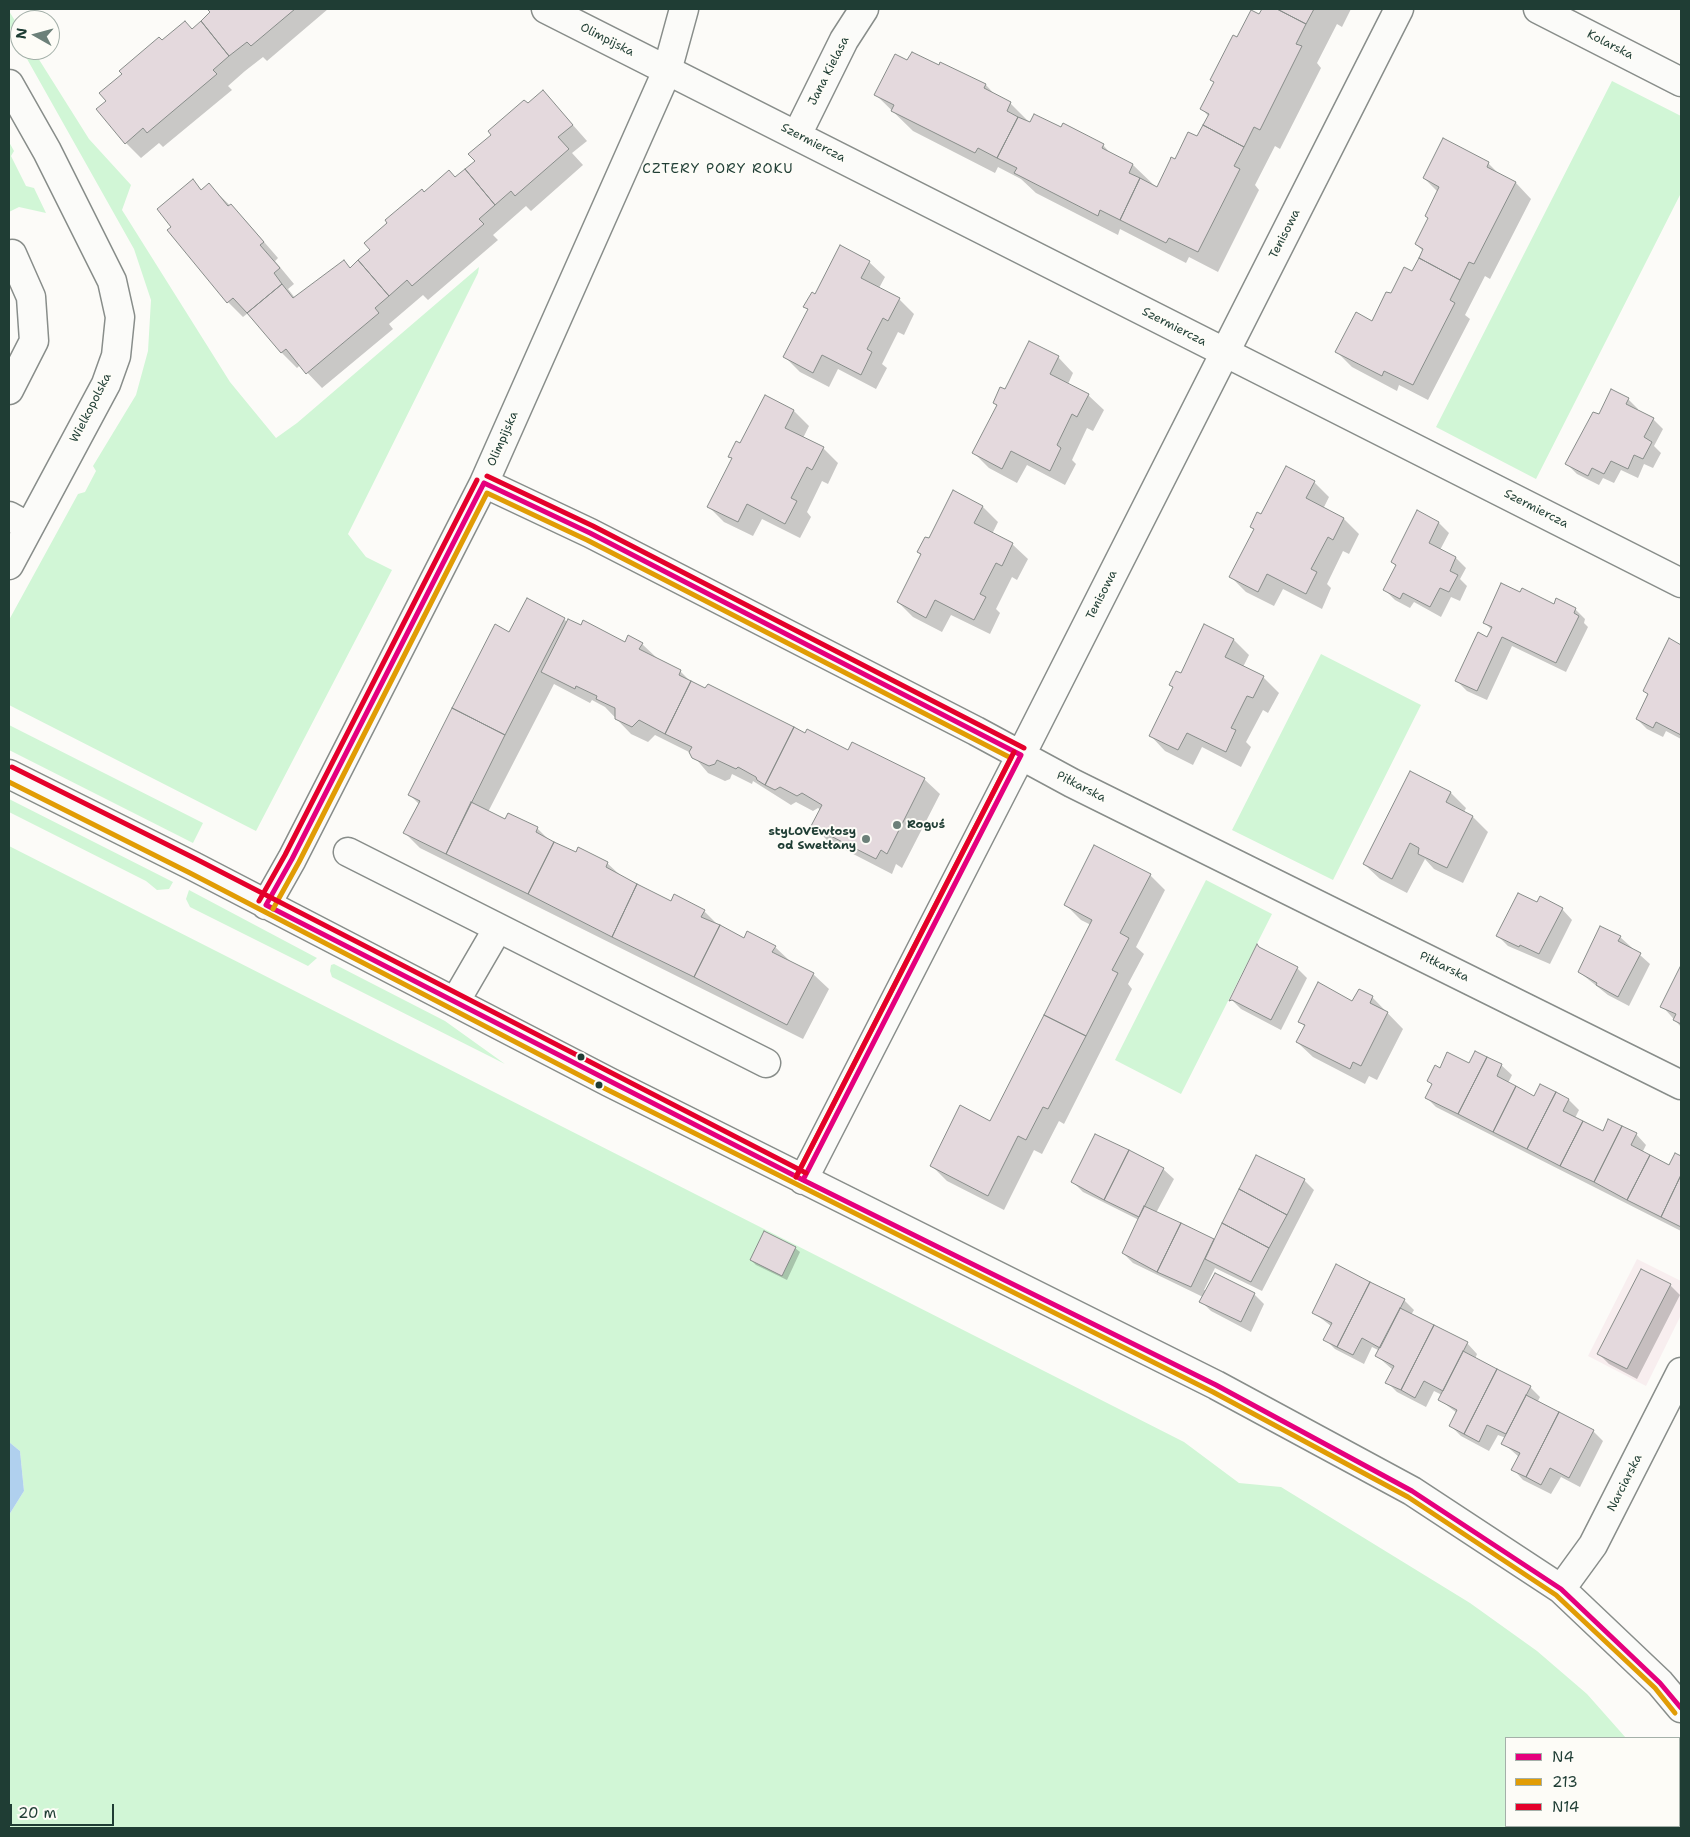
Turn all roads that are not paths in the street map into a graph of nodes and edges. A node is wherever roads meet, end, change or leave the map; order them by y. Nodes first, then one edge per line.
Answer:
1 (546, 9) edge
2 (684, 9) edge
3 (864, 9) edge
4 (1399, 9) edge
5 (1538, 9) edge
6 (667, 71) junction
7 (1681, 82) edge
8 (9, 84) edge
9 (797, 135) junction
10 (9, 255) edge
11 (1225, 353) junction
12 (9, 390) edge
13 (484, 483) junction
14 (19, 522) edge
15 (9, 565) edge
16 (1681, 583) edge
17 (1021, 755) junction
18 (9, 774) edge
19 (348, 852) dead end
20 (266, 905) junction
21 (498, 928) junction
22 (455, 1002) junction
23 (766, 1063) dead end
24 (1681, 1085) edge
25 (803, 1180) junction
26 (1681, 1372) edge
27 (1562, 1589) junction
28 (1681, 1708) edge

1 - 6 street, Olimpijska
2 - 6 street, Olimpijska
3 - 9 street, Jana Kielasa
4 - 11 street, Tenisowa
5 - 7 street, Kolarska
6 - 9 street, Szermiercza
6 - 13 street, Olimpijska
8 - 14 street, Wielkopolska
9 - 11 street, Szermiercza
10 - 12 street
11 - 16 street, Szermiercza
11 - 17 street, Tenisowa
13 - 17 street, Piłkarska
13 - 20 street, Olimpijska
14 - 15 street, Wielkopolska
17 - 24 street, Piłkarska
17 - 25 street, Tenisowa
18 - 20 street
19 - 21 street
20 - 22 street
21 - 22 street
21 - 23 street
22 - 25 street
25 - 27 street
26 - 27 street, Narciarska
27 - 28 street

